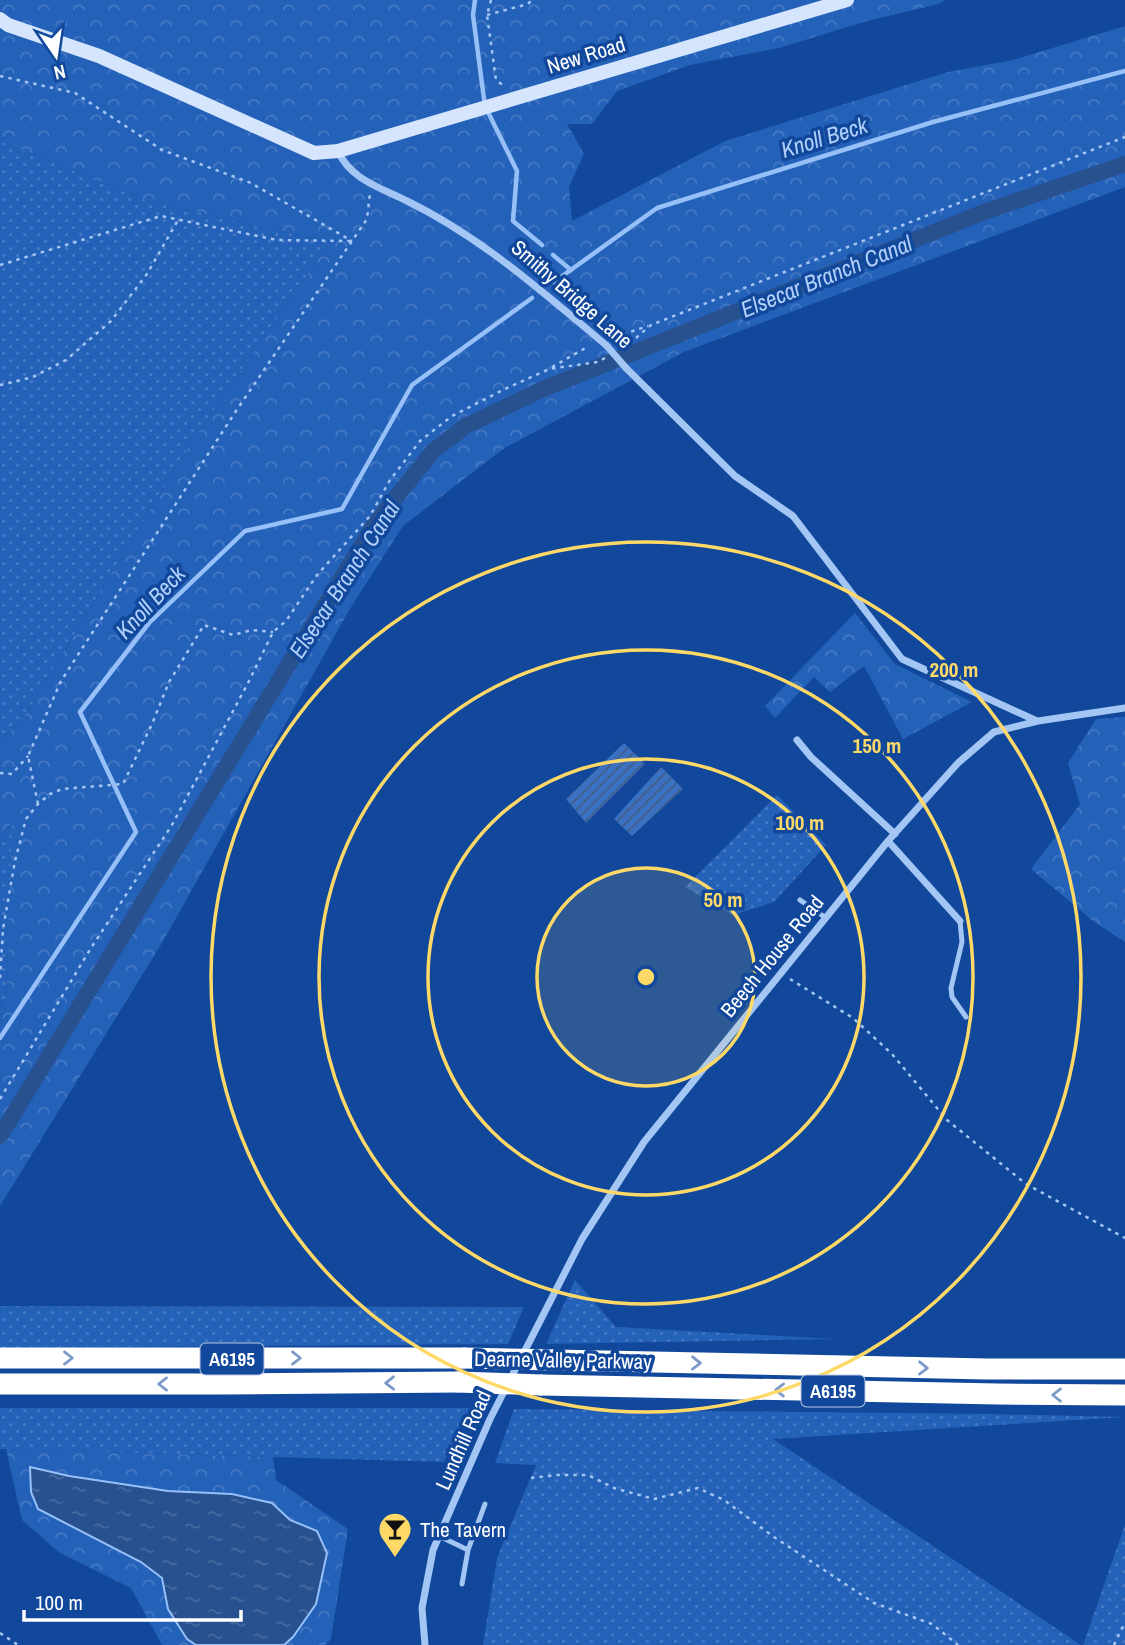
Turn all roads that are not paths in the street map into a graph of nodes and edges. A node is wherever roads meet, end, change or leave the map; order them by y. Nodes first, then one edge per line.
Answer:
1 (847, 0) edge
2 (0, 19) edge
3 (338, 151) junction
4 (1125, 708) edge
5 (1038, 721) junction
6 (797, 740) dead end
7 (895, 834) junction
8 (888, 841) junction
9 (800, 900) dead end
10 (826, 918) junction
11 (960, 921) joint
12 (965, 1017) dead end
13 (533, 1335) joint
14 (0, 1358) edge
15 (1125, 1369) edge
16 (0, 1384) edge
17 (1125, 1395) edge
18 (485, 1504) dead end
19 (439, 1536) junction
20 (468, 1550) junction
21 (462, 1584) dead end
22 (425, 1645) edge

1 - 3 main road, New Road
2 - 3 main road
3 - 5 street, Smithy Bridge Lane, bridge
4 - 5 street, Beech House Road
5 - 7 street, Beech House Road
6 - 7 street
7 - 8 street, Beech House Road
8 - 10 street, Beech House Road
8 - 11 street
9 - 10 lane
10 - 13 street, Beech House Road
11 - 12 lane
13 - 19 street, Lundhill Road
14 -> 15 highway, Dearne Valley Parkway / A6195, bridge
17 -> 16 highway, Dearne Valley Parkway / A6195, bridge
18 - 20 lane
19 - 20 lane
19 - 22 street, Lundhill Road
20 - 21 lane

